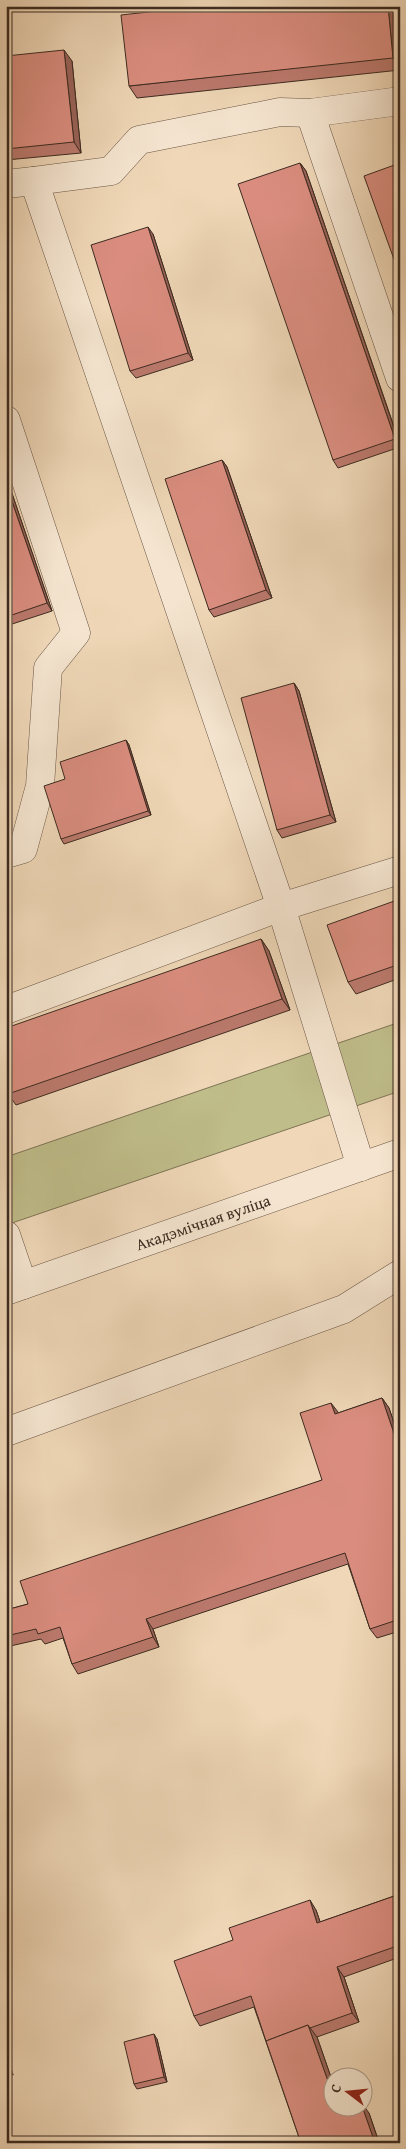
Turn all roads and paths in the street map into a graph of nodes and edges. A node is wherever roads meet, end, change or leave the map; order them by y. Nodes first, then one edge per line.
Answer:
1 (400, 101) edge
2 (310, 113) junction
3 (34, 181) junction
4 (6, 184) edge
5 (400, 378) edge
6 (6, 420) edge
7 (6, 854) edge
8 (400, 870) edge
9 (281, 906) junction
10 (6, 1010) edge
11 (400, 1153) edge
12 (361, 1167) junction
13 (6, 1235) edge
14 (400, 1274) edge
15 (14, 1288) edge
16 (6, 1432) edge

1 - 2 street
2 - 3 street
2 - 5 street
3 - 4 street
3 - 9 street
6 - 7 street
8 - 9 street
9 - 10 street
9 - 12 street
11 - 12 street, Акадэмічная вуліца
12 - 15 street, Акадэмічная вуліца
13 - 15 street
14 - 16 street

